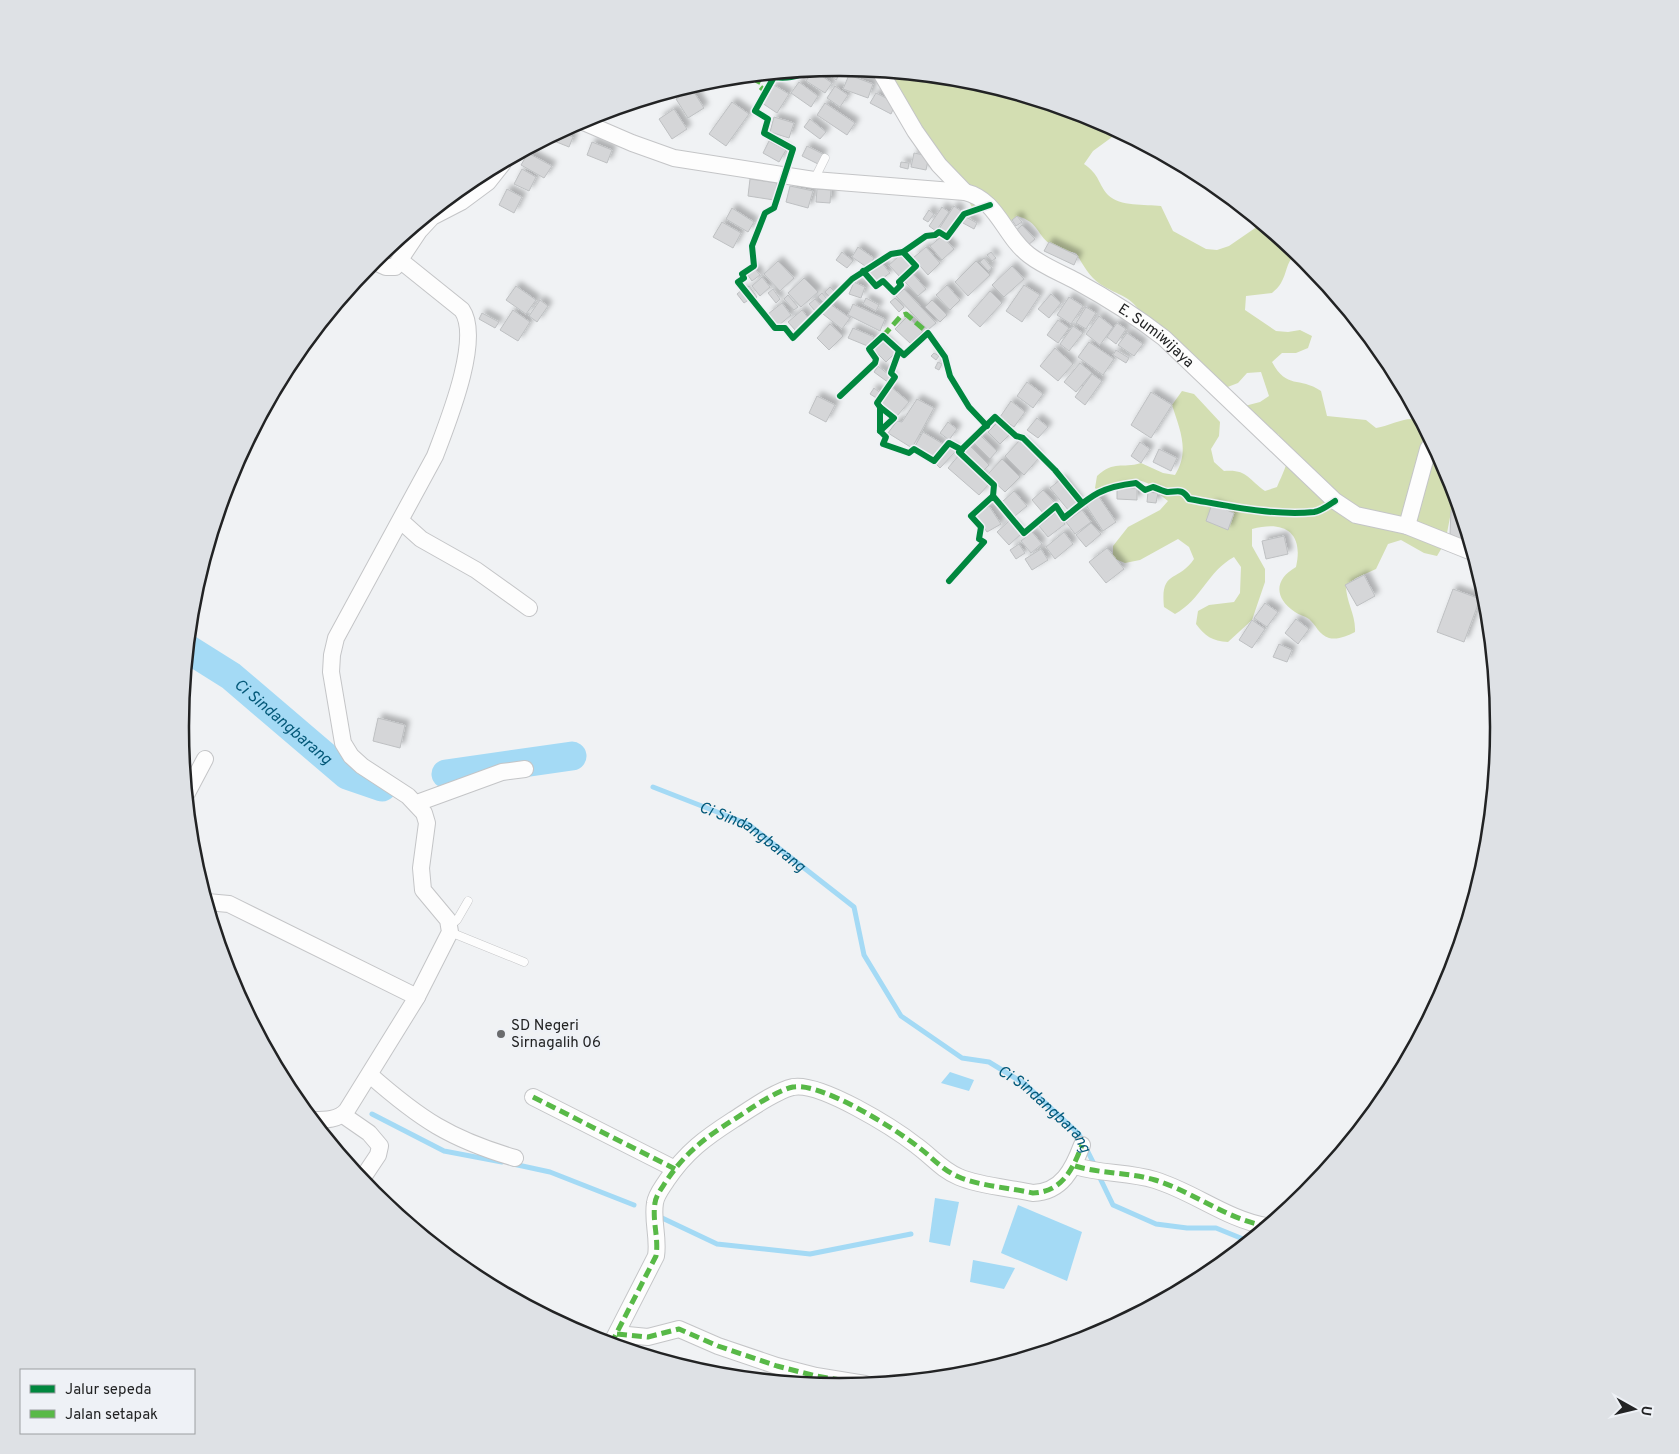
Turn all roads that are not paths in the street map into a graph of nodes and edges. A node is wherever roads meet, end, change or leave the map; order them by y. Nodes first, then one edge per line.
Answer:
1 (884, 78) edge
2 (591, 125) edge
3 (825, 158) dead end
4 (487, 180) edge
5 (814, 180) junction
6 (965, 192) junction
7 (442, 212) edge
8 (420, 229) edge
9 (401, 261) junction
10 (381, 265) edge
11 (1428, 450) edge
12 (401, 520) junction
13 (1407, 526) junction
14 (1465, 549) edge
15 (529, 608) dead end
16 (205, 759) dead end
17 (525, 768) dead end
18 (191, 784) edge
19 (417, 803) junction
20 (468, 901) dead end
21 (213, 903) edge
22 (450, 929) junction
23 (524, 962) dead end
24 (417, 997) junction
25 (370, 1075) junction
26 (533, 1098) dead end
27 (342, 1115) junction
28 (320, 1119) edge
29 (1082, 1145) dead end
30 (515, 1158) dead end
31 (1080, 1168) junction
32 (675, 1169) junction
33 (366, 1173) edge
34 (1259, 1225) edge
35 (615, 1337) edge
36 (619, 1339) edge
37 (824, 1377) edge

1 - 6 street, E. Sumiwijaya
2 - 5 street
3 - 5 lane
4 - 7 street
5 - 6 street
6 - 13 street, E. Sumiwijaya
8 - 9 street
9 - 10 street
9 - 12 street
11 - 13 street
12 - 15 street
12 - 19 street
13 - 14 street, E. Sumiwijaya
16 - 18 street
17 - 19 street
19 - 22 street
20 - 22 lane
21 - 24 street
22 - 23 lane
22 - 24 street
24 - 25 street
25 - 27 street
25 - 30 street
26 - 32 street
27 - 28 street
27 - 33 street
29 - 31 street
31 - 32 street
31 - 34 street
32 - 35 street
36 - 37 street

